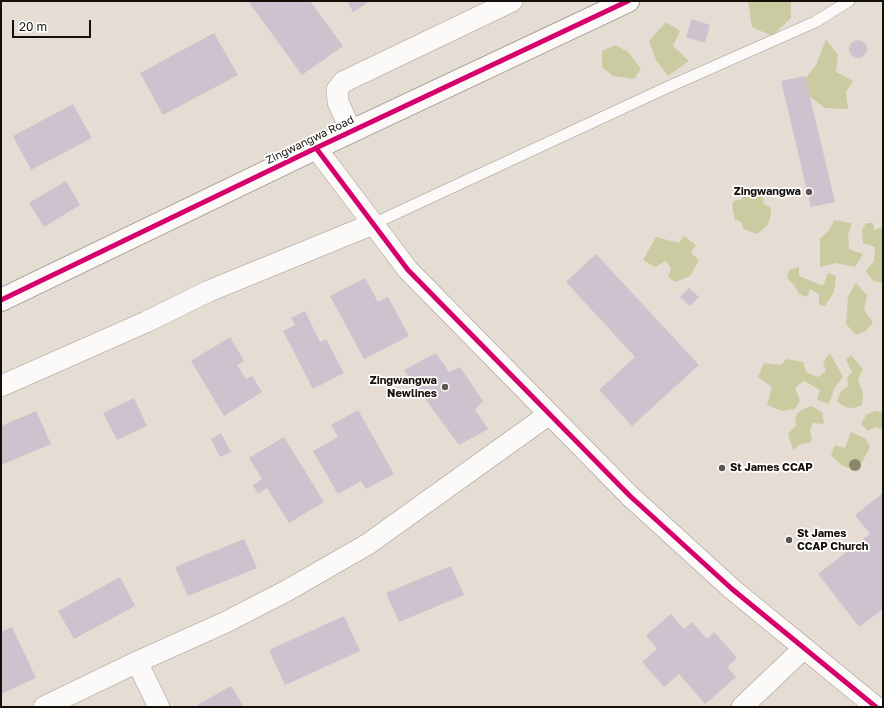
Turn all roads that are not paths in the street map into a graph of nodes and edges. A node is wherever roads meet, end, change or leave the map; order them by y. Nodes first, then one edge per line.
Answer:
1 (512, 1) edge
2 (628, 1) edge
3 (848, 1) edge
4 (351, 131) junction
5 (316, 148) junction
6 (373, 224) junction
7 (1, 300) edge
8 (1, 386) edge
9 (548, 415) junction
10 (803, 649) junction
11 (136, 662) junction
12 (44, 707) edge
13 (160, 707) edge
14 (742, 707) edge
15 (876, 707) edge

1 - 4 street
2 - 4 street, Zingwangwa Road
3 - 6 lane
4 - 5 street, Zingwangwa Road
5 - 6 street
5 - 7 street, Zingwangwa Road
6 - 8 street
6 - 9 street
9 - 10 street
9 - 11 street
10 - 14 street
10 - 15 street
11 - 12 street
11 - 13 street

